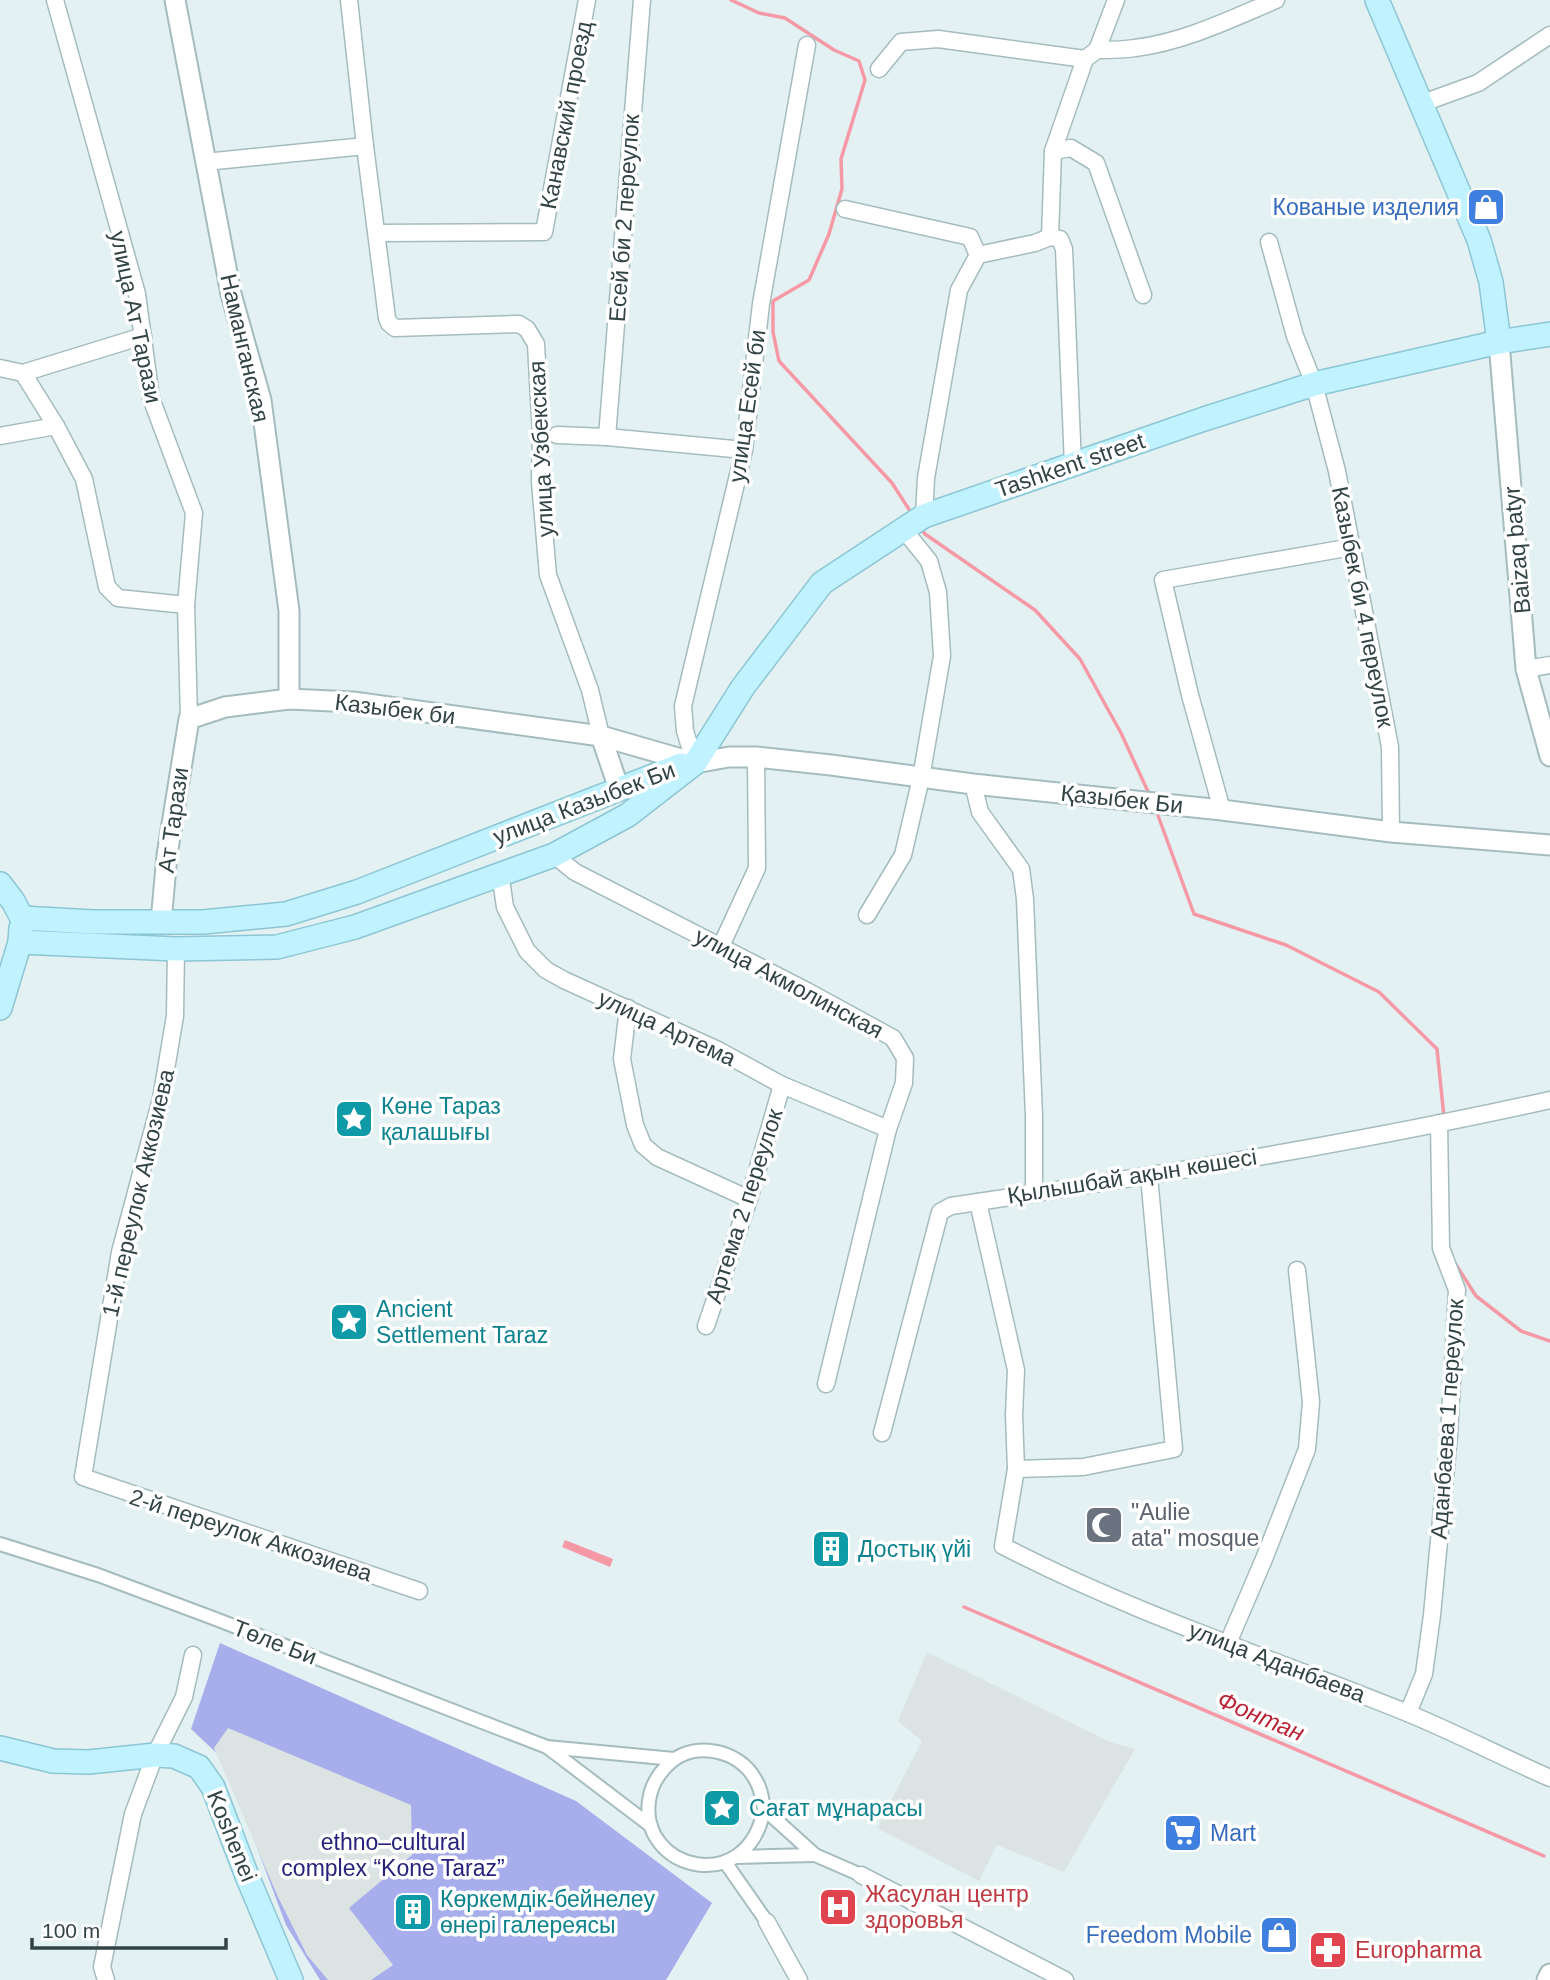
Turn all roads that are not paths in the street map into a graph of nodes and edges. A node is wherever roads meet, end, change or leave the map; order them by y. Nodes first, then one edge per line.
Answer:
1 (55, 0) edge
2 (175, 0) edge
3 (349, 0) edge
4 (587, 0) edge
5 (642, 0) edge
6 (1116, 0) edge
7 (1276, 0) edge
8 (1377, 0) edge
9 (1550, 35) edge
10 (807, 46) dead end
11 (1091, 55) junction
12 (879, 69) dead end
13 (1420, 104) junction
14 (365, 146) junction
15 (1053, 151) junction
16 (205, 162) junction
17 (845, 209) dead end
18 (377, 233) junction
19 (1050, 237) junction
20 (1269, 242) dead end
21 (978, 255) junction
22 (1143, 295) dead end
23 (1550, 334) edge
24 (143, 335) junction
25 (1499, 342) junction
26 (0, 368) edge
27 (23, 373) junction
28 (1314, 384) junction
29 (56, 426) junction
30 (557, 435) dead end
31 (0, 436) edge
32 (607, 437) junction
33 (744, 450) junction
34 (1073, 465) junction
35 (924, 516) junction
36 (904, 530) junction
37 (1352, 547) junction
38 (186, 605) junction
39 (1550, 665) edge
40 (1526, 668) junction
41 (289, 699) junction
42 (189, 719) junction
43 (601, 736) junction
44 (1550, 756) edge
45 (756, 757) junction
46 (695, 763) junction
47 (921, 778) junction
48 (974, 784) junction
49 (619, 789) junction
50 (1222, 810) junction
51 (1391, 832) junction
52 (1550, 845) edge
53 (554, 855) junction
54 (500, 873) junction
55 (0, 884) edge
56 (357, 892) junction
57 (867, 915) dead end
58 (22, 918) junction
59 (161, 922) junction
60 (368, 922) junction
61 (20, 942) junction
62 (721, 946) junction
63 (176, 949) junction
64 (0, 1008) edge
65 (628, 1008) junction
66 (782, 1085) junction
67 (1550, 1100) edge
68 (1439, 1123) junction
69 (888, 1129) junction
70 (1149, 1176) junction
71 (1034, 1193) junction
72 (748, 1199) junction
73 (978, 1202) junction
74 (1297, 1270) dead end
75 (706, 1326) dead end
76 (826, 1384) dead end
77 (882, 1433) dead end
78 (1016, 1469) junction
79 (83, 1477) joint
80 (0, 1544) edge
81 (419, 1591) dead end
82 (1228, 1643) junction
83 (193, 1655) dead end
84 (1409, 1713) junction
85 (547, 1747) junction
86 (0, 1748) edge
87 (155, 1755) junction
88 (674, 1759) junction
89 (1550, 1778) edge
90 (764, 1809) junction
91 (651, 1826) junction
92 (815, 1855) junction
93 (731, 1860) junction
94 (861, 1875) joint
95 (767, 1922) joint
96 (1550, 1974) edge
97 (106, 1980) edge
98 (291, 1980) edge
99 (799, 1980) edge
100 (1065, 1980) edge
101 (1547, 1980) edge

1 - 24 street, улица Ат Тарази
2 - 16 street, Наманганская
3 - 14 street, улица Узбекская
4 - 18 street, Канавский проезд
5 - 32 street, Есей би 2 переулок
6 - 11 street
7 - 11 street
8 - 13 main road
9 - 13 street
10 - 33 street, улица Есей би
11 - 12 street
11 - 15 street
13 - 25 main road
14 - 16 street
14 - 18 street, улица Узбекская
15 - 19 street
15 - 22 street
16 - 41 street, Наманганская
17 - 21 street
18 - 43 street, улица Узбекская
19 - 21 street
19 - 34 street
20 - 28 street
21 - 35 street
23 - 25 main road, Tashkent street
24 - 27 street
24 - 38 street, улица Ат Тарази
25 - 28 main road, Tashkent street
25 - 40 street, Baizaq batyr
26 - 27 street
27 - 29 street
28 - 34 main road, Tashkent street
28 - 37 street, Казыбек би 4 переулок
29 - 31 street
29 - 38 street
30 - 32 street
32 - 33 street
33 - 46 street, улица Есей би
34 - 35 main road, Tashkent street
35 - 36 main road, Tashkent street
36 - 46 main road, Tashkent street
36 - 47 street
37 - 50 street
37 - 51 street, Казыбек би 4 переулок
38 - 42 street, улица Ат Тарази
39 - 40 street
40 - 44 street, Baizaq batyr
41 - 42 street, Казыбек би
41 - 43 street, Казыбек би
42 - 59 street, Ат Тарази
43 - 46 street, Казыбек би
43 - 49 street
45 - 46 street, Қазыбек Би
45 - 47 street, Қазыбек Би
45 - 62 street
46 - 49 main road, улица Казыбек Би
46 - 53 main road, улица Казыбек Би
47 - 48 street, Қазыбек Би
47 - 57 street
48 - 50 street, Қазыбек Би
48 - 71 street
49 - 56 main road, улица Казыбек Би
50 - 51 street, Қазыбек Би
51 - 52 street, Қазыбек Би
53 - 54 main road, улица Казыбек Би
53 - 62 street, улица Акмолинская
54 - 60 main road, улица Казыбек Би
54 - 65 street, улица Артема
55 - 58 main road
56 - 59 main road, улица Казыбек Би
56 - 60 main road
58 - 59 main road, улица Казыбек Би
58 - 61 main road
60 - 63 main road, улица Казыбек Би
61 - 63 main road, улица Казыбек Би
61 - 64 main road
62 - 69 street, улица Акмолинская
63 - 79 street, 1-й переулок Аккозиева
65 - 66 street, улица Артема
65 - 72 street
66 - 69 street, улица Артема
66 - 72 street, Артема 2 переулок
67 - 68 street, Қылышбай ақын көшесі
68 - 70 street, Қылышбай ақын көшесі
68 - 84 street, Аданбаева 1 переулок
69 - 76 street, улица Акмолинская
70 - 71 street, Қылышбай ақын көшесі
70 - 78 street
71 - 73 street, Қылышбай ақын көшесі
72 - 75 street, Артема 2 переулок
73 - 77 street, Қылышбай ақын көшесі
73 - 78 street
74 - 82 street
78 - 82 street, улица Аданбаева
79 - 81 street, 2-й переулок Аккозиева
80 - 85 street, Төле Би
82 - 84 street, улица Аданбаева
83 - 87 street
84 - 89 street, улица Аданбаева
85 - 88 street, Төле Би
85 - 91 street, Төле Би
86 - 87 main road, Koshenei
87 - 97 street
87 - 98 main road, Koshenei
88 - 90 street
88 - 91 street
90 - 92 street
90 - 93 street
91 - 93 street
92 - 93 street
92 - 94 street
93 - 95 street
94 - 100 street
95 - 99 street
96 - 101 street

